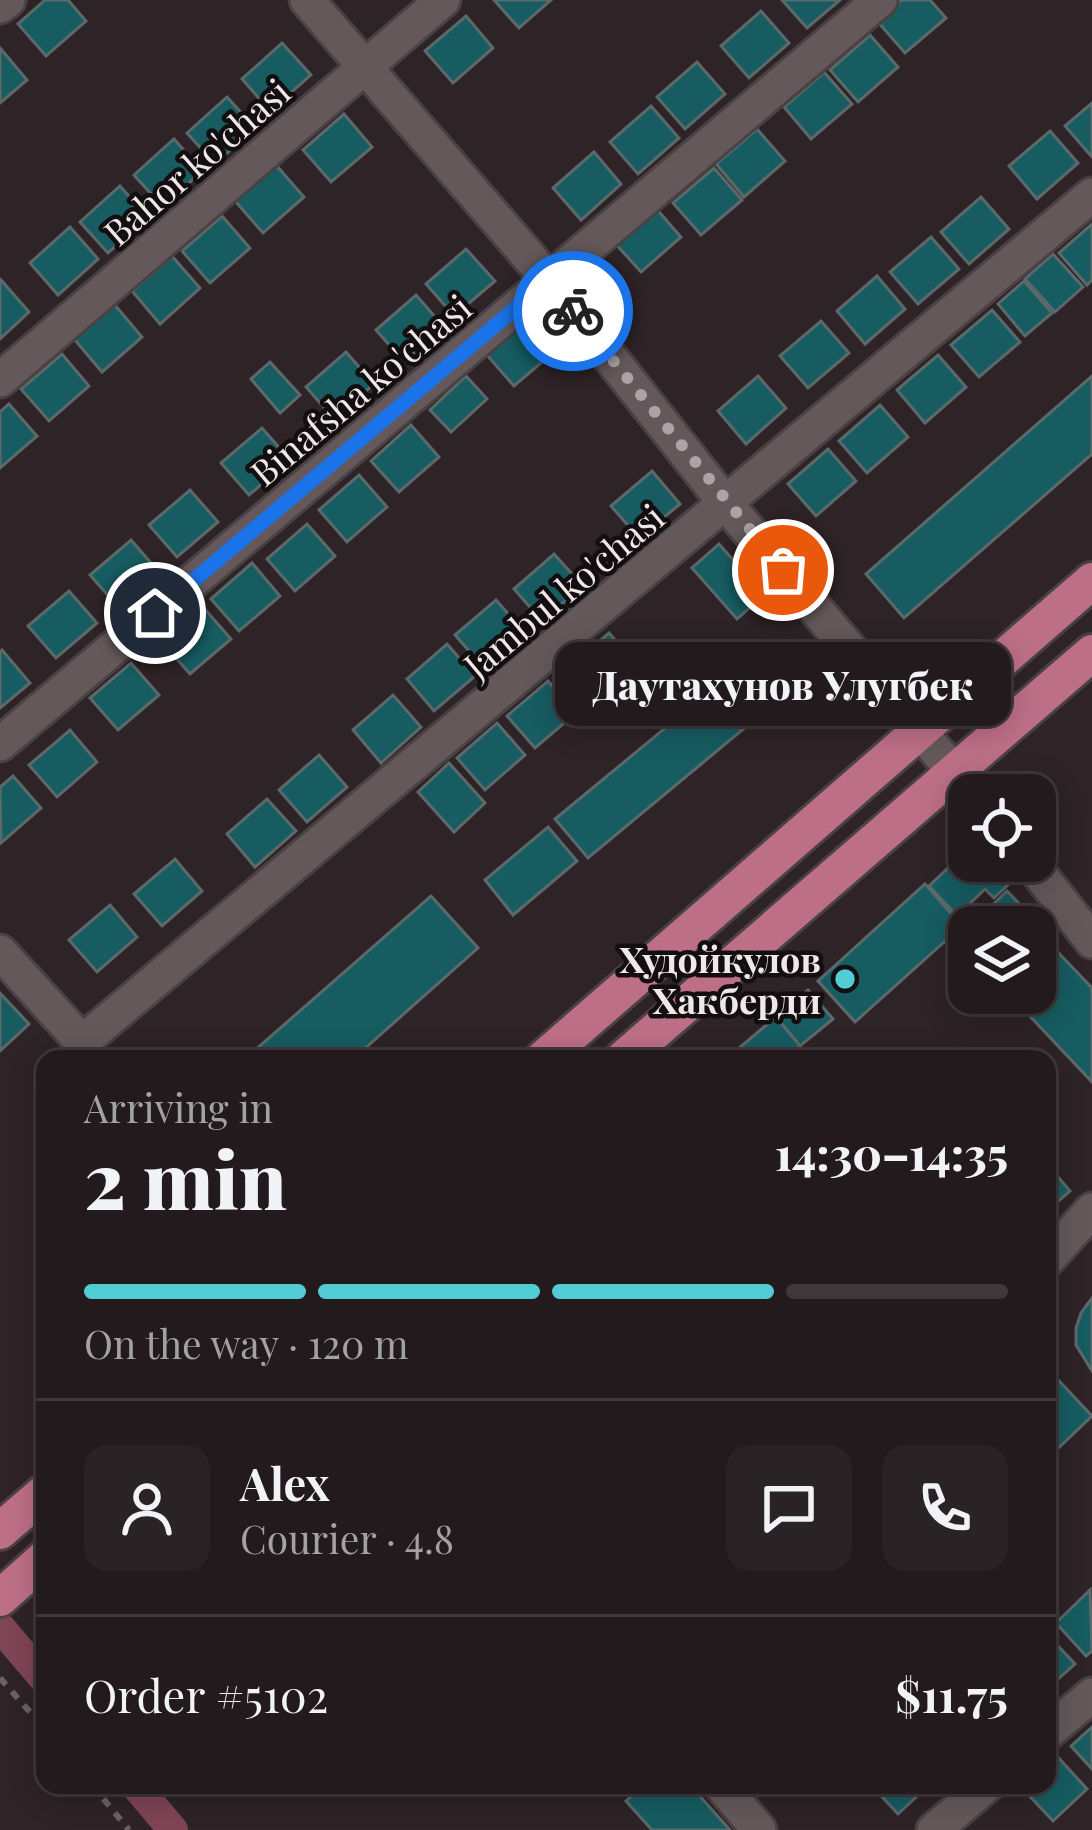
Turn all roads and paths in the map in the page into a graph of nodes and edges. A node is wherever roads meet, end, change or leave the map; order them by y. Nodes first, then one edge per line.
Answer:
1 (8, 0) edge
2 (308, 0) edge
3 (442, 0) edge
4 (880, 0) edge
5 (0, 6) edge
6 (364, 68) junction
7 (1092, 194) edge
8 (549, 280) junction
9 (0, 380) edge
10 (726, 504) junction
11 (1092, 581) edge
12 (1092, 653) edge
13 (920, 731) junction
14 (0, 744) edge
15 (956, 774) edge
16 (973, 774) edge
17 (948, 796) edge
18 (1046, 882) edge
19 (1092, 940) edge
20 (0, 952) edge
21 (553, 1050) edge
22 (634, 1050) edge
23 (1092, 1210) edge
24 (1056, 1250) edge
25 (36, 1500) edge
26 (0, 1532) edge
27 (36, 1567) edge
28 (0, 1598) edge
29 (0, 1678) edge
30 (1092, 1695) edge
31 (36, 1719) edge
32 (1056, 1725) edge
33 (99, 1794) edge
34 (729, 1794) edge
35 (976, 1794) edge
36 (129, 1830) edge
37 (759, 1830) edge
38 (934, 1830) edge

1 - 5 street
2 - 6 street
3 - 6 street, Bahor ko'chasi
4 - 8 street, Binafsha ko'chasi
6 - 8 street
6 - 9 street, Bahor ko'chasi
7 - 10 street, Jambul ko'chasi
8 - 10 street
8 - 14 street, Binafsha ko'chasi
10 - 13 street
10 - 20 street, Jambul ko'chasi
11 - 13 main road
12 - 16 main road
13 - 15 street
13 - 21 main road
17 - 22 main road
18 - 19 street
23 - 24 street
25 - 26 main road
27 - 28 main road
29 - 31 path
30 - 32 street
33 - 36 path
34 - 37 street
35 - 38 street

